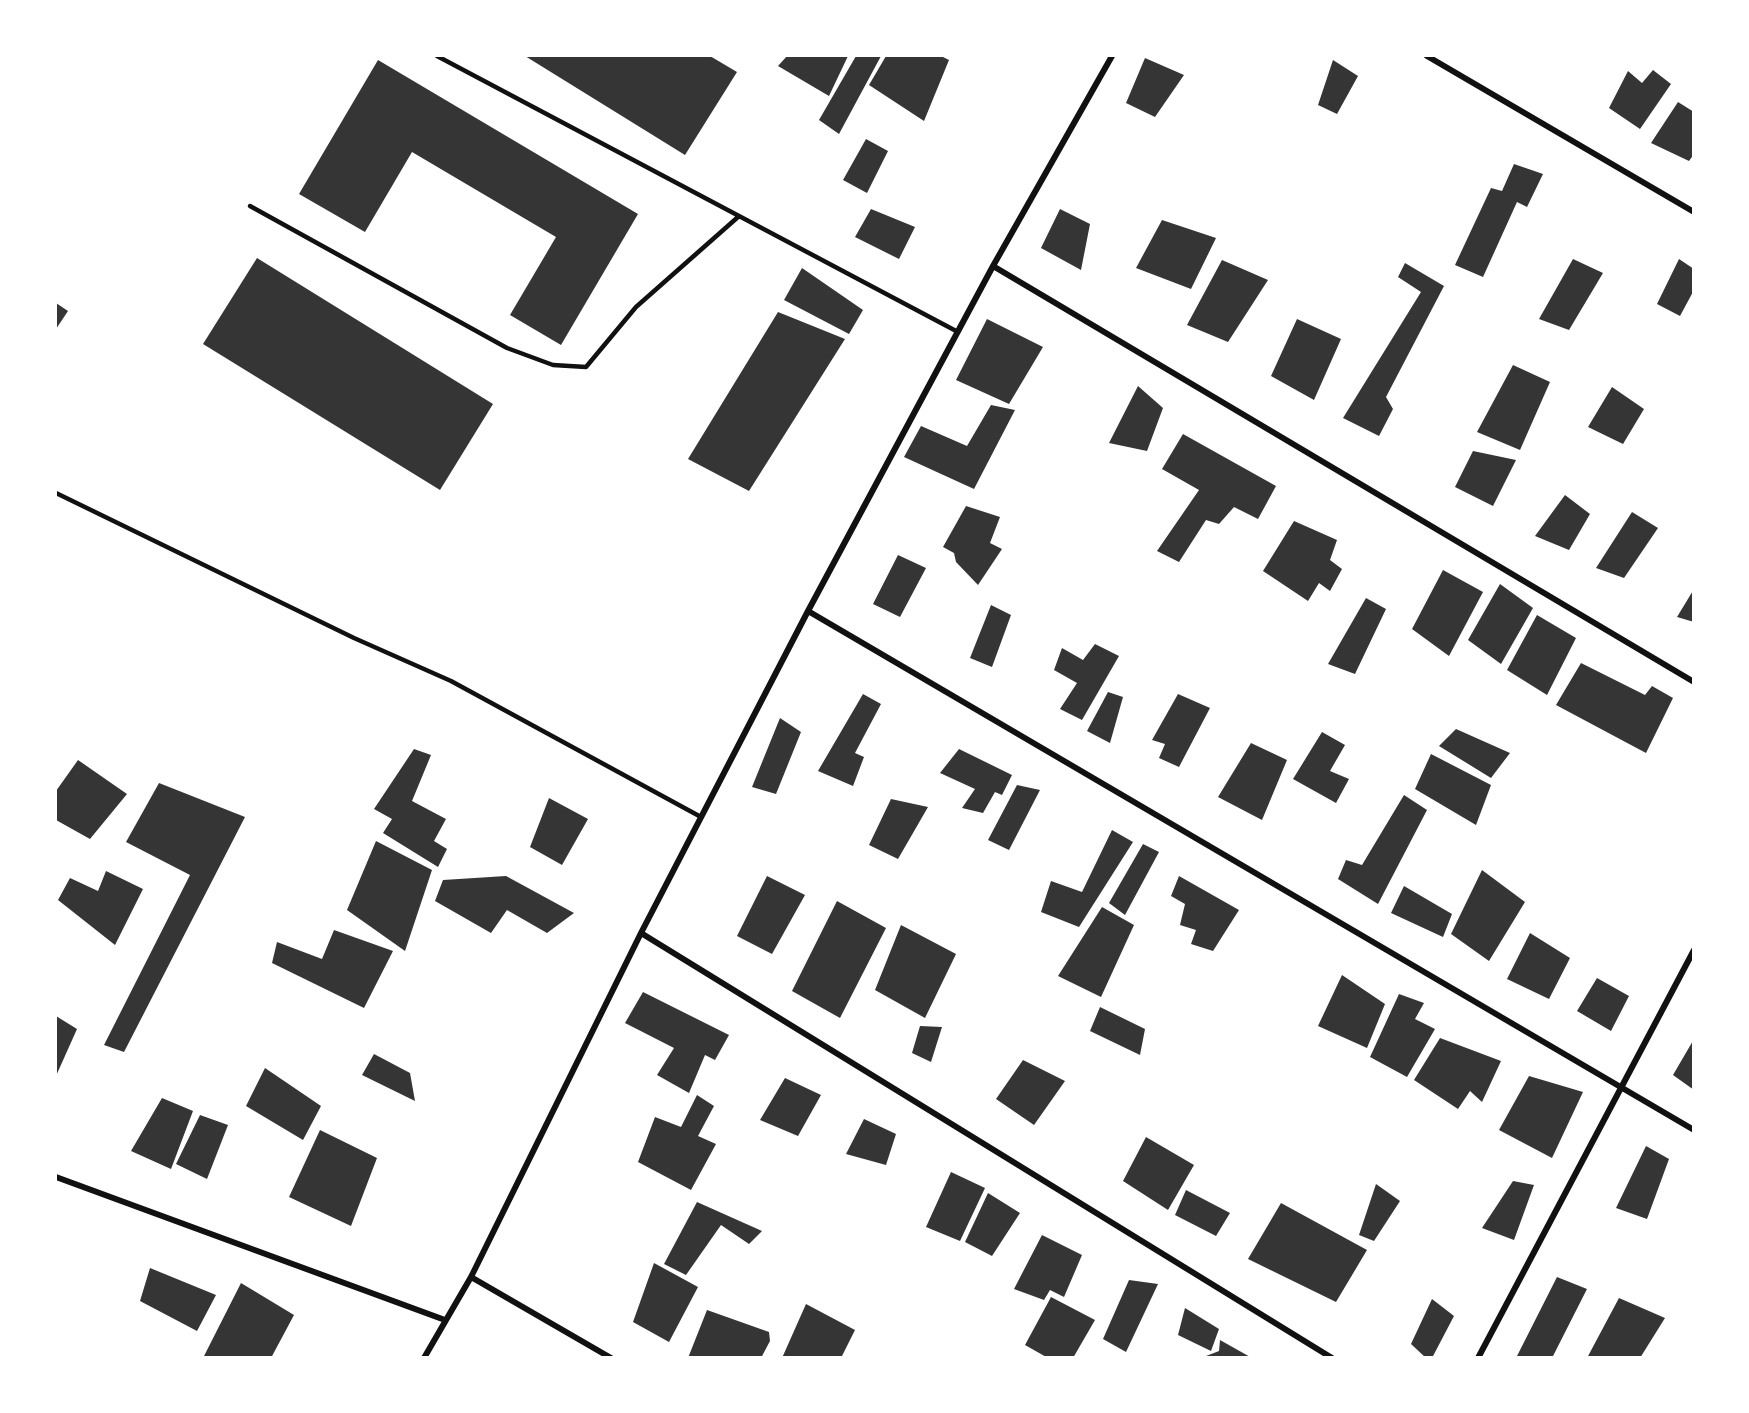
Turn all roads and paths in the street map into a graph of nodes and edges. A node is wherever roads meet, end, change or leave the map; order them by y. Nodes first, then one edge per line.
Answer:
1 (437, 56) edge
2 (1112, 56) edge
3 (1427, 56) edge
4 (250, 206) dead end
5 (1694, 213) edge
6 (738, 218) junction
7 (993, 266) junction
8 (958, 332) junction
9 (56, 492) edge
10 (808, 611) junction
11 (1694, 682) edge
12 (701, 817) junction
13 (641, 933) junction
14 (1694, 950) edge
15 (1621, 1088) junction
16 (1694, 1130) edge
17 (56, 1177) edge
18 (471, 1276) junction
19 (446, 1320) junction
20 (424, 1358) edge
21 (611, 1358) edge
22 (1332, 1358) edge
23 (1478, 1358) edge

1 - 6 lane
2 - 7 street
3 - 5 street
4 - 6 lane
6 - 8 lane
7 - 8 street
7 - 11 street
8 - 10 street
9 - 12 lane
10 - 12 street
10 - 15 street
12 - 13 street
13 - 18 street
13 - 22 street
14 - 15 street
15 - 16 street
15 - 23 street
17 - 19 street
18 - 19 street
18 - 21 street
19 - 20 street

